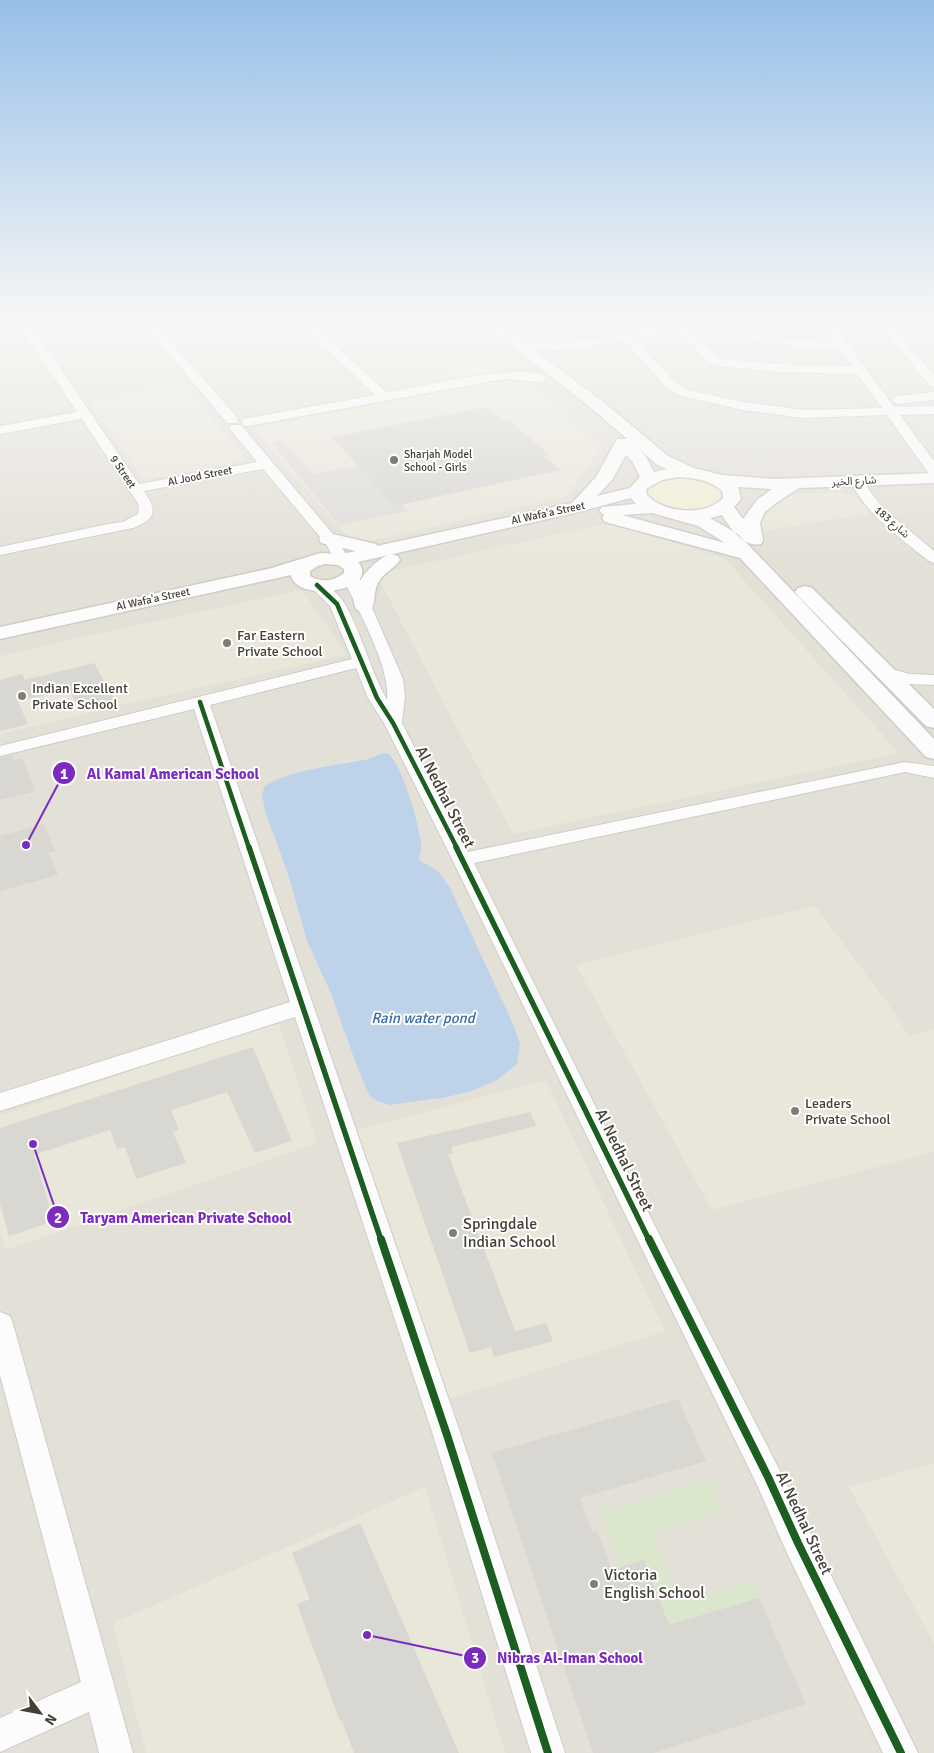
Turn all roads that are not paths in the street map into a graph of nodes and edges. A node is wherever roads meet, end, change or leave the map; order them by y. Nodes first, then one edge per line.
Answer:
1 (76, 403) edge
2 (221, 403) edge
3 (352, 403) edge
4 (572, 403) edge
5 (593, 403) edge
6 (730, 403) edge
7 (843, 403) edge
8 (884, 403) edge
9 (760, 409) junction
10 (934, 410) edge
11 (892, 412) junction
12 (84, 415) junction
13 (239, 423) junction
14 (0, 430) edge
15 (624, 444) junction
16 (649, 448) junction
17 (266, 464) junction
18 (934, 471) edge
19 (691, 472) junction
20 (934, 478) edge
21 (719, 480) junction
22 (857, 480) junction
23 (774, 484) junction
24 (796, 484) junction
25 (644, 485) junction
26 (137, 493) junction
27 (729, 503) junction
28 (654, 508) junction
29 (584, 511) junction
30 (681, 514) junction
31 (0, 532) edge
32 (328, 539) junction
33 (750, 547) junction
34 (4, 550) edge
35 (931, 553) edge
36 (386, 555) junction
37 (328, 569) junction
38 (364, 606) junction
39 (0, 633) edge
40 (0, 645) edge
41 (362, 662) junction
42 (886, 674) junction
43 (933, 680) edge
44 (910, 696) junction
45 (200, 702) junction
46 (934, 721) edge
47 (394, 723) junction
48 (931, 749) edge
49 (0, 751) edge
50 (905, 767) junction
51 (934, 772) edge
52 (462, 859) junction
53 (302, 1006) junction
54 (0, 1102) edge
55 (0, 1324) edge
56 (99, 1691) junction
57 (0, 1736) edge
58 (116, 1753) edge
59 (548, 1753) edge
60 (901, 1753) edge

1 - 12 street, 9 Street
2 - 13 street
3 - 13 street
4 - 15 street
5 - 16 street
6 - 9 street
7 - 9 street
8 - 11 street
9 - 11 street
10 - 11 street
11 - 18 street
12 - 14 street
12 - 26 street, 9 Street
13 - 17 street
15 - 25 street
15 - 29 street
16 - 19 street
16 - 24 street
17 - 26 street, Al Jood Street
17 - 32 street
19 - 21 street, شارع الخير
19 - 25 street, Al Wafa'a Street
20 - 22 street, شارع الخير
21 - 23 street, شارع الخير
21 - 27 street
22 - 24 street, شارع الخير
22 - 35 street, شارع 183
23 - 24 street, شارع الخير
23 - 27 street, شارع الخير
24 - 33 street
25 - 28 street
25 - 29 street, Al Wafa'a Street
26 - 34 street
27 - 30 street, شارع الخير
27 - 33 street
28 - 29 street, Al Wafa'a Street
28 - 30 street, Al Wafa'a Street
29 - 33 street
29 - 36 street, Al Wafa'a Street
30 - 33 street
31 - 34 street
32 - 36 street
32 - 37 street
33 - 42 street
33 - 48 street
36 - 37 street, Al Wafa'a Street
36 - 38 street
37 - 38 street
37 - 39 street, Al Wafa'a Street
37 - 40 street, Al Wafa'a Street
37 - 41 street, Al Nedhal Street
38 - 47 street
41 - 45 street
41 - 47 street, Al Nedhal Street
42 - 43 street
42 - 44 street
43 - 44 street
44 - 46 street
45 - 49 street
45 - 53 street
47 - 52 street, Al Nedhal Street
48 - 50 street
50 - 51 street
50 - 52 street
52 - 60 street, Al Nedhal Street
53 - 54 street
53 - 59 street
55 - 56 street
56 - 57 street
56 - 58 street

